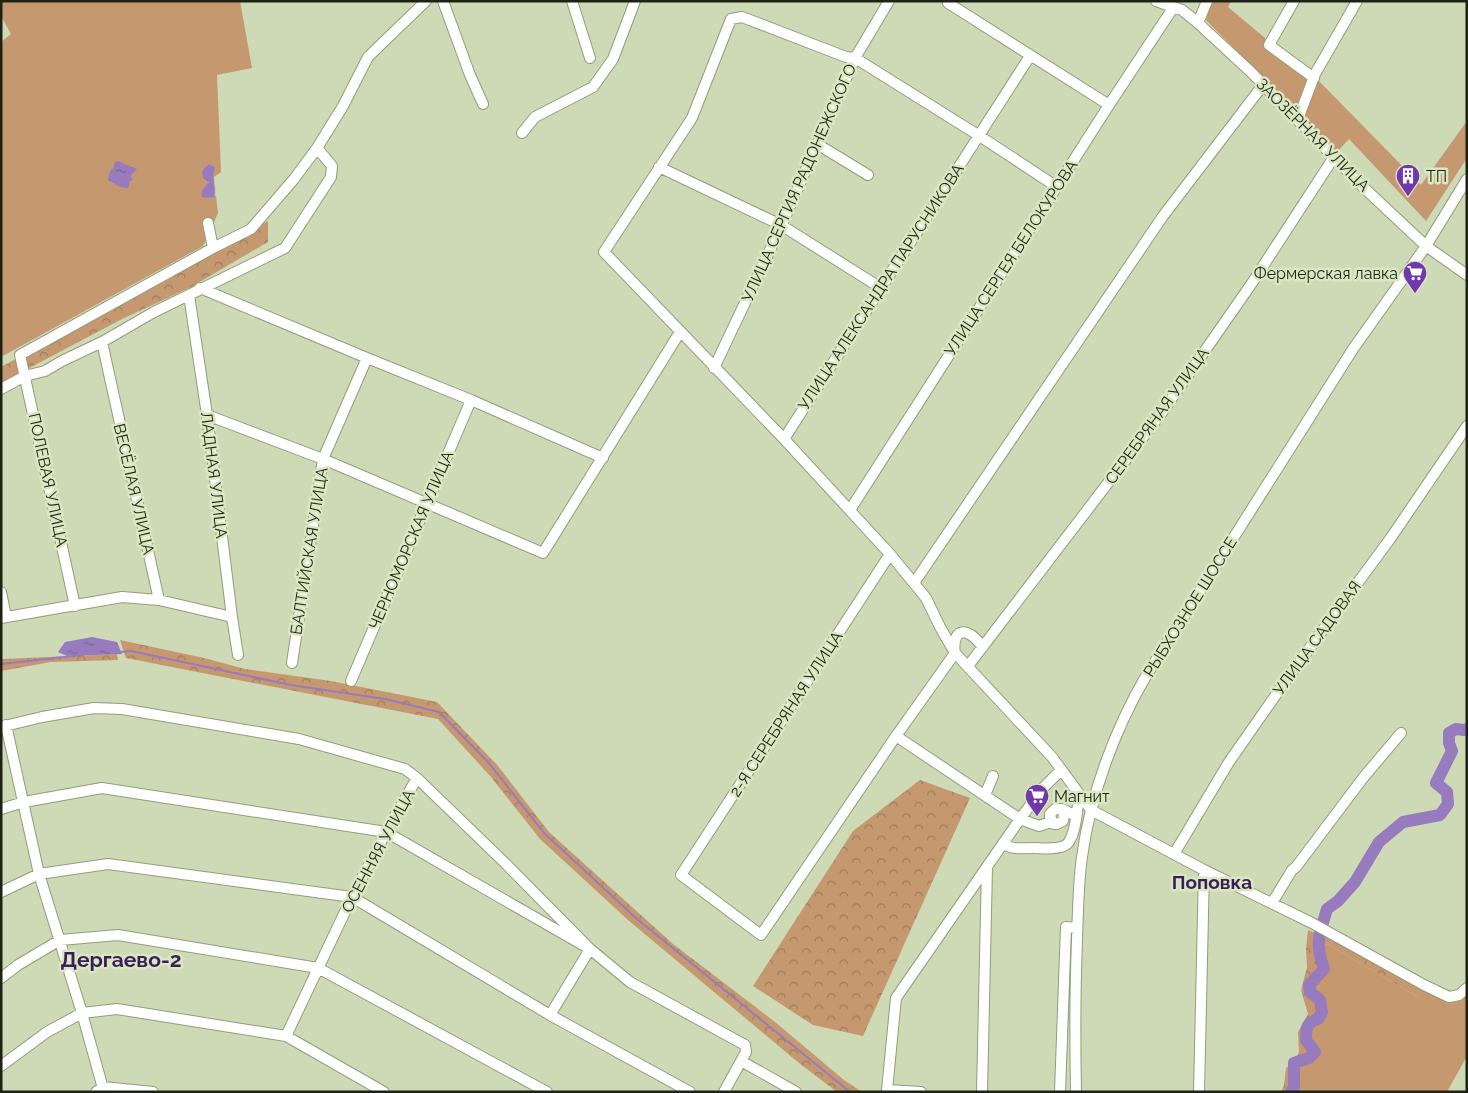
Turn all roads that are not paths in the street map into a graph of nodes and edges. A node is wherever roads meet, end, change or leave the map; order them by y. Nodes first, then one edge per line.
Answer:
1 (426, 1) edge
2 (443, 1) edge
3 (572, 1) edge
4 (635, 1) edge
5 (890, 1) edge
6 (1156, 1) edge
7 (1206, 1) edge
8 (1294, 1) edge
9 (1357, 1) edge
10 (948, 3) dead end
11 (1173, 8) junction
12 (1198, 23) junction
13 (1030, 56) junction
14 (590, 58) dead end
15 (855, 58) junction
16 (1314, 78) junction
17 (1263, 85) junction
18 (483, 104) dead end
19 (1109, 105) junction
20 (1298, 119) junction
21 (522, 133) dead end
22 (978, 136) junction
23 (817, 144) junction
24 (317, 148) junction
25 (1334, 157) junction
26 (659, 167) junction
27 (868, 175) dead end
28 (1467, 179) edge
29 (1057, 187) junction
30 (208, 223) dead end
31 (781, 225) junction
32 (1426, 246) junction
33 (214, 248) junction
34 (1467, 275) edge
35 (200, 288) junction
36 (881, 288) junction
37 (189, 295) junction
38 (680, 332) junction
39 (102, 342) junction
40 (367, 358) junction
41 (714, 368) junction
42 (25, 376) junction
43 (1, 389) edge
44 (471, 400) junction
45 (207, 414) junction
46 (1467, 426) edge
47 (784, 439) junction
48 (603, 458) junction
49 (323, 459) junction
50 (426, 504) junction
51 (850, 510) junction
52 (890, 554) junction
53 (914, 583) junction
54 (1, 592) edge
55 (159, 600) junction
56 (75, 606) junction
57 (232, 617) junction
58 (4, 618) edge
59 (983, 647) junction
60 (955, 653) junction
61 (238, 655) dead end
62 (292, 663) dead end
63 (968, 666) junction
64 (352, 680) dead end
65 (4, 726) edge
66 (1401, 733) dead end
67 (896, 736) junction
68 (1061, 770) junction
69 (993, 776) dead end
70 (417, 778) junction
71 (985, 795) junction
72 (1080, 796) junction
73 (24, 802) junction
74 (1, 808) edge
75 (1091, 810) junction
76 (1076, 816) junction
77 (1020, 819) junction
78 (386, 832) junction
79 (1003, 843) junction
80 (1174, 854) junction
81 (987, 866) junction
82 (1204, 870) junction
83 (39, 874) junction
84 (1, 892) edge
85 (352, 897) junction
86 (1272, 903) junction
87 (1077, 928) junction
88 (60, 940) junction
89 (590, 949) junction
90 (318, 968) junction
91 (1, 978) edge
92 (1467, 988) edge
93 (82, 1013) junction
94 (550, 1015) junction
95 (286, 1036) junction
96 (742, 1061) junction
97 (1, 1066) edge
98 (101, 1090) edge
99 (153, 1092) edge
100 (384, 1092) edge
101 (548, 1092) edge
102 (690, 1092) edge
103 (724, 1092) edge
104 (796, 1092) edge
105 (921, 1092) edge
106 (982, 1092) edge
107 (1060, 1092) edge
108 (1076, 1092) edge
109 (1199, 1092) edge

1 - 24 street
2 - 18 street
3 - 14 street
4 - 21 street
5 - 15 street, УЛИЦА СЕРГИЯ РАДОНЕЖСКОГО
6 - 11 street, ЗАОЗЁРНАЯ УЛИЦА
7 - 12 street
8 - 16 street
9 - 16 street
10 - 13 street
11 - 12 street, ЗАОЗЁРНАЯ УЛИЦА
11 - 19 street, УЛИЦА СЕРГЕЯ БЕЛОКУРОВА
12 - 17 street, ЗАОЗЁРНАЯ УЛИЦА
13 - 19 street
13 - 22 street
15 - 22 street
15 - 23 street, УЛИЦА СЕРГИЯ РАДОНЕЖСКОГО
15 - 26 street
16 - 20 street
17 - 20 street, ЗАОЗЁРНАЯ УЛИЦА
17 - 53 street
19 - 29 street, УЛИЦА СЕРГЕЯ БЕЛОКУРОВА
20 - 25 street, ЗАОЗЁРНАЯ УЛИЦА
22 - 29 street
22 - 36 street, УЛИЦА АЛЕКСАНДРА ПАРУСНИКОВА
23 - 27 street
23 - 31 street, УЛИЦА СЕРГИЯ РАДОНЕЖСКОГО
24 - 33 street
24 - 35 street
25 - 32 street, ЗАОЗЁРНАЯ УЛИЦА
25 - 59 street, СЕРЕБРЯНАЯ УЛИЦА
26 - 31 street
26 - 38 street
28 - 32 street, РЫБХОЗНОЕ ШОССЕ
29 - 51 street, УЛИЦА СЕРГЕЯ БЕЛОКУРОВА
30 - 33 street
31 - 36 street
31 - 41 street, УЛИЦА СЕРГИЯ РАДОНЕЖСКОГО
32 - 34 street, ЗАОЗЁРНАЯ УЛИЦА
32 - 75 street, РЫБХОЗНОЕ ШОССЕ
33 - 42 street, ПОЛЕВАЯ УЛИЦА
35 - 37 street
35 - 40 street
36 - 47 street, УЛИЦА АЛЕКСАНДРА ПАРУСНИКОВА
37 - 39 street
37 - 45 street, ЛАДНАЯ УЛИЦА
38 - 41 street
38 - 48 street
39 - 42 street
39 - 55 street, ВЕСЁЛАЯ УЛИЦА
40 - 44 street
40 - 49 street, БАЛТИЙСКАЯ УЛИЦА
41 - 47 street
42 - 43 street
42 - 56 street, ПОЛЕВАЯ УЛИЦА
44 - 48 street
44 - 50 street, ЧЕРНОМОРСКАЯ УЛИЦА
45 - 49 street
45 - 57 street, ЛАДНАЯ УЛИЦА
46 - 80 street, УЛИЦА САДОВАЯ
47 - 51 street
48 - 50 street
49 - 50 street
49 - 62 street, БАЛТИЙСКАЯ УЛИЦА
50 - 64 street, ЧЕРНОМОРСКАЯ УЛИЦА
51 - 52 street
52 - 53 street
52 - 67 street, 2-Я СЕРЕБРЯНАЯ УЛИЦА
53 - 60 street
54 - 58 street
55 - 56 street
55 - 57 street
56 - 58 street
57 - 61 street, ЛАДНАЯ УЛИЦА
59 - 60 street
59 - 63 street, СЕРЕБРЯНАЯ УЛИЦА
60 - 63 street
60 - 67 street
63 - 68 street
65 - 70 street, ОСЕННЯЯ УЛИЦА
65 - 73 street
66 - 86 street
67 - 71 street
68 - 72 street
68 - 77 street
69 - 71 street
70 - 78 street, ОСЕННЯЯ УЛИЦА
70 - 89 street
71 - 77 street
72 - 75 street
72 - 76 street
73 - 74 street
73 - 78 street
73 - 83 street
75 - 80 street
75 - 87 street, РЫБХОЗНОЕ ШОССЕ
76 - 77 street
76 - 79 street
77 - 79 street
78 - 85 street, ОСЕННЯЯ УЛИЦА
78 - 89 street
79 - 81 street
80 - 82 street
81 - 105 street
81 - 106 street
82 - 86 street
82 - 109 street
83 - 84 street
83 - 85 street
83 - 88 street
85 - 90 street, ОСЕННЯЯ УЛИЦА
85 - 94 street
86 - 92 street
87 - 107 street
87 - 108 street, РЫБХОЗНОЕ ШОССЕ
88 - 90 street
88 - 91 street
88 - 93 street
89 - 94 street
89 - 96 street
90 - 95 street, ОСЕННЯЯ УЛИЦА
90 - 101 street
93 - 95 street
93 - 97 street
93 - 98 street
94 - 102 street
95 - 100 street
96 - 103 street
96 - 104 street
98 - 99 street

